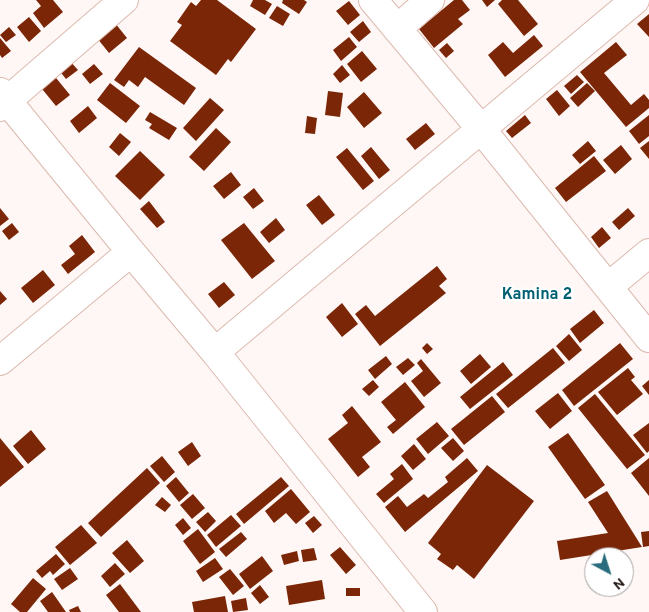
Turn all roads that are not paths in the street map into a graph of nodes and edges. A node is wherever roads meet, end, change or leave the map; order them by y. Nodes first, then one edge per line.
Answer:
1 (124, 0) edge
2 (373, 0) edge
3 (430, 0) edge
4 (635, 0) edge
5 (397, 29) junction
6 (2, 100) edge
7 (481, 129) junction
8 (131, 252) junction
9 (649, 253) edge
10 (608, 287) junction
11 (649, 338) edge
12 (216, 352) junction
13 (0, 361) edge
14 (423, 612) edge

1 - 6 street
2 - 5 street
3 - 5 street
4 - 7 street
5 - 7 street
6 - 8 street
7 - 10 street
7 - 12 street
8 - 12 street
8 - 13 street
9 - 10 street
10 - 11 street
12 - 14 street

